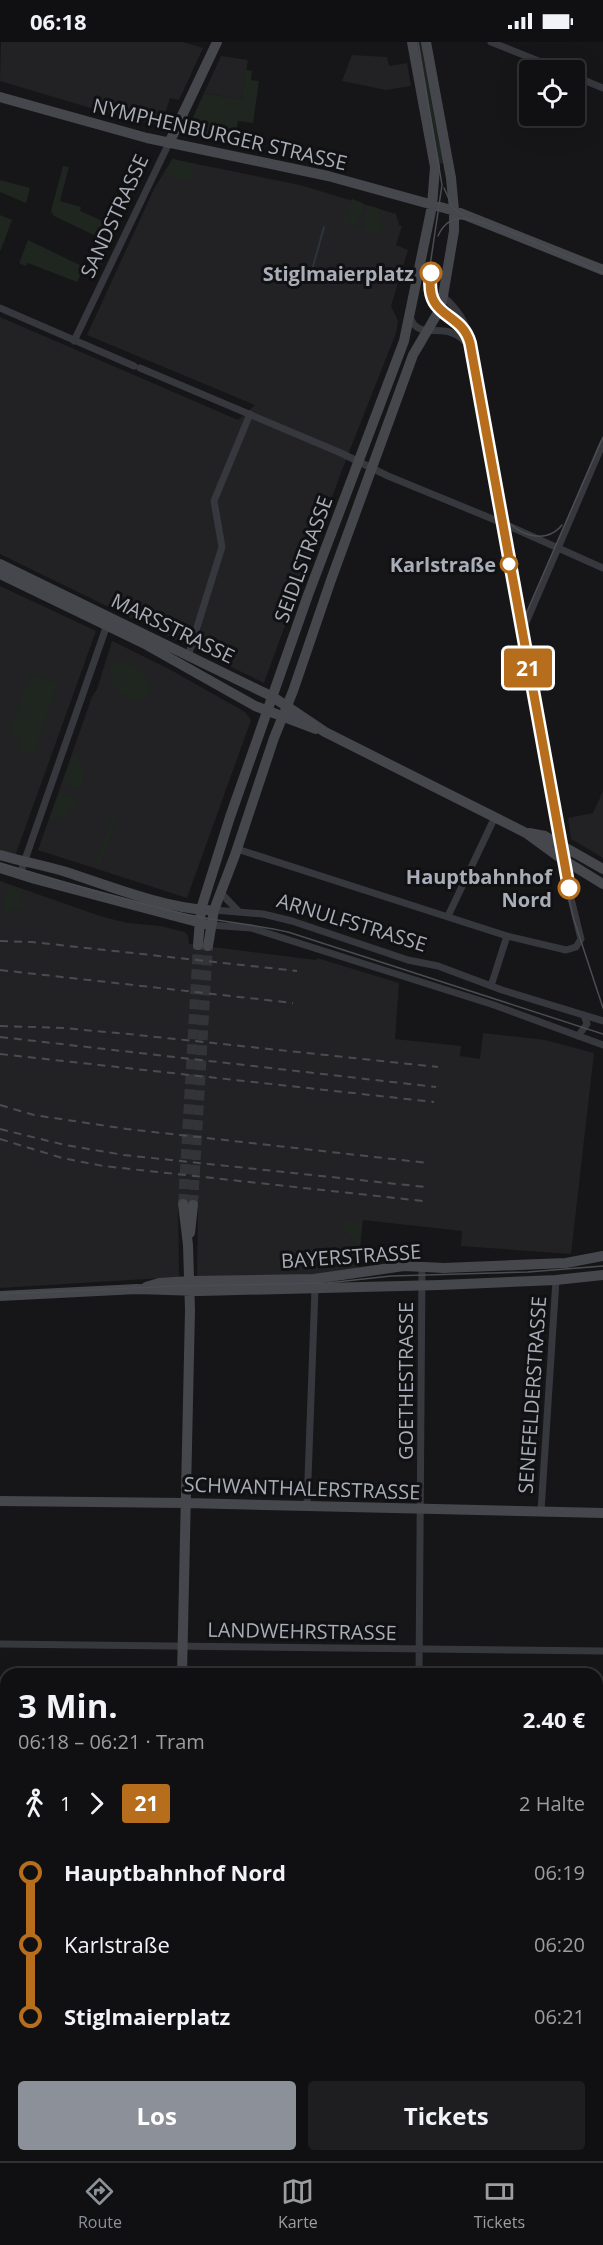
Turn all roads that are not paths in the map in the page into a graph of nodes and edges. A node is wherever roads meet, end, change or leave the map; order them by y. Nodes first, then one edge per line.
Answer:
1 (217, 42) edge
2 (412, 42) edge
3 (426, 42) edge
4 (491, 42) edge
5 (536, 60) edge
6 (585, 81) edge
7 (603, 88) edge
8 (0, 97) edge
9 (169, 143) junction
10 (432, 206) junction
11 (454, 211) junction
12 (603, 270) edge
13 (443, 296) junction
14 (0, 308) edge
15 (409, 311) junction
16 (427, 331) junction
17 (74, 341) junction
18 (468, 345) junction
19 (250, 414) junction
20 (603, 443) edge
21 (358, 461) junction
22 (372, 469) junction
23 (500, 522) junction
24 (558, 548) junction
25 (0, 564) edge
26 (603, 568) edge
27 (0, 574) edge
28 (109, 621) junction
29 (188, 656) junction
30 (273, 697) junction
31 (287, 705) junction
32 (267, 711) junction
33 (282, 717) junction
34 (325, 732) junction
35 (494, 819) junction
36 (526, 833) junction
37 (558, 843) junction
38 (237, 849) junction
39 (0, 855) edge
40 (561, 858) junction
41 (25, 861) junction
42 (0, 868) edge
43 (603, 869) edge
44 (20, 874) junction
45 (603, 884) edge
46 (221, 893) junction
47 (201, 909) junction
48 (214, 910) junction
49 (239, 912) junction
50 (448, 916) junction
51 (204, 924) junction
52 (507, 936) junction
53 (203, 946) tunnel mouth
54 (491, 986) junction
55 (584, 1015) junction
56 (603, 1021) edge
57 (578, 1036) junction
58 (603, 1045) edge
59 (188, 1204) tunnel mouth
60 (603, 1256) edge
61 (422, 1267) junction
62 (603, 1275) edge
63 (556, 1280) junction
64 (422, 1285) junction
65 (190, 1286) junction
66 (315, 1288) junction
67 (0, 1296) edge
68 (0, 1500) edge
69 (186, 1503) junction
70 (308, 1506) junction
71 (421, 1509) junction
72 (541, 1511) junction
73 (603, 1513) edge
74 (0, 1644) edge
75 (182, 1646) junction
76 (419, 1650) junction
77 (603, 1651) edge
78 (182, 1668) edge
79 (419, 1668) edge

1 - 9 main road, SANDSTRASSE
2 - 10 main road, SEIDLSTRASSE
3 - 11 main road, SEIDLSTRASSE
4 - 5 street
6 - 7 street
8 - 9 main road, NYMPHENBURGER STRASSE
9 - 10 main road, NYMPHENBURGER STRASSE
9 - 17 street, SANDSTRASSE
10 - 11 main road
10 - 15 main road, SEIDLSTRASSE
11 - 12 main road
11 - 13 main road, SEIDLSTRASSE
13 - 16 main road, SEIDLSTRASSE
13 - 18 street
14 - 17 street
15 - 16 street
15 - 21 main road, SEIDLSTRASSE
16 - 18 street
16 - 22 main road, SEIDLSTRASSE
17 - 19 street
18 - 23 street
19 - 21 street
19 - 29 street
20 - 24 street
21 - 22 street
21 - 30 main road, SEIDLSTRASSE
22 - 23 street
22 - 31 main road, SEIDLSTRASSE
23 - 24 street
24 - 26 street
24 - 37 street
25 - 28 main road, MARSSTRASSE
27 - 28 main road, MARSSTRASSE
28 - 29 main road, MARSSTRASSE
28 - 32 main road, MARSSTRASSE
28 - 41 street
29 - 30 main road, MARSSTRASSE
30 - 31 main road, MARSSTRASSE
30 - 32 main road, SEIDLSTRASSE
31 - 33 main road, SEIDLSTRASSE
31 - 34 main road, MARSSTRASSE
32 - 33 main road, MARSSTRASSE
32 - 47 main road, SEIDLSTRASSE
33 - 34 main road, MARSSTRASSE
33 - 38 main road, SEIDLSTRASSE
34 - 35 main road, MARSSTRASSE
35 - 36 main road, MARSSTRASSE
35 - 50 street
36 - 37 main road, MARSSTRASSE
36 - 40 main road, MARSSTRASSE
37 - 40 street
37 - 43 main road, MARSSTRASSE
38 - 46 main road, SEIDLSTRASSE
38 - 50 street
39 - 41 main road, ARNULFSTRASSE
40 - 45 main road, MARSSTRASSE
40 - 52 street
41 - 44 street
41 - 47 main road, ARNULFSTRASSE
42 - 44 main road, ARNULFSTRASSE
44 - 51 main road, ARNULFSTRASSE
46 - 48 main road, SEIDLSTRASSE
46 - 49 street
47 - 48 main road, ARNULFSTRASSE
47 - 51 main road, SEIDLSTRASSE
48 - 49 street, ARNULFSTRASSE
48 - 51 main road, SEIDLSTRASSE
49 - 54 street, ARNULFSTRASSE
50 - 52 street
51 - 53 main road
51 - 57 street, ARNULFSTRASSE
52 - 54 street
54 - 55 street, ARNULFSTRASSE
55 - 56 street, ARNULFSTRASSE
55 - 57 street
57 - 58 street, ARNULFSTRASSE
59 - 65 main road
60 - 61 main road, BAYERSTRASSE
61 - 64 street, GOETHESTRASSE
61 - 65 main road, BAYERSTRASSE
62 - 63 main road, BAYERSTRASSE
63 - 64 main road, BAYERSTRASSE
63 - 72 street, SENEFELDERSTRASSE
64 - 66 main road, BAYERSTRASSE
64 - 71 street, GOETHESTRASSE
65 - 66 main road, BAYERSTRASSE
65 - 67 main road, BAYERSTRASSE
65 - 69 main road
66 - 70 street
68 - 69 main road, SCHWANTHALERSTRASSE
69 - 70 main road, SCHWANTHALERSTRASSE
69 - 75 main road
70 - 71 main road, SCHWANTHALERSTRASSE
71 - 72 main road, SCHWANTHALERSTRASSE
71 - 76 street, GOETHESTRASSE
72 - 73 main road, SCHWANTHALERSTRASSE
74 - 75 street, LANDWEHRSTRASSE
75 - 76 street, LANDWEHRSTRASSE
75 - 78 main road
76 - 77 street, LANDWEHRSTRASSE
76 - 79 street, GOETHESTRASSE

